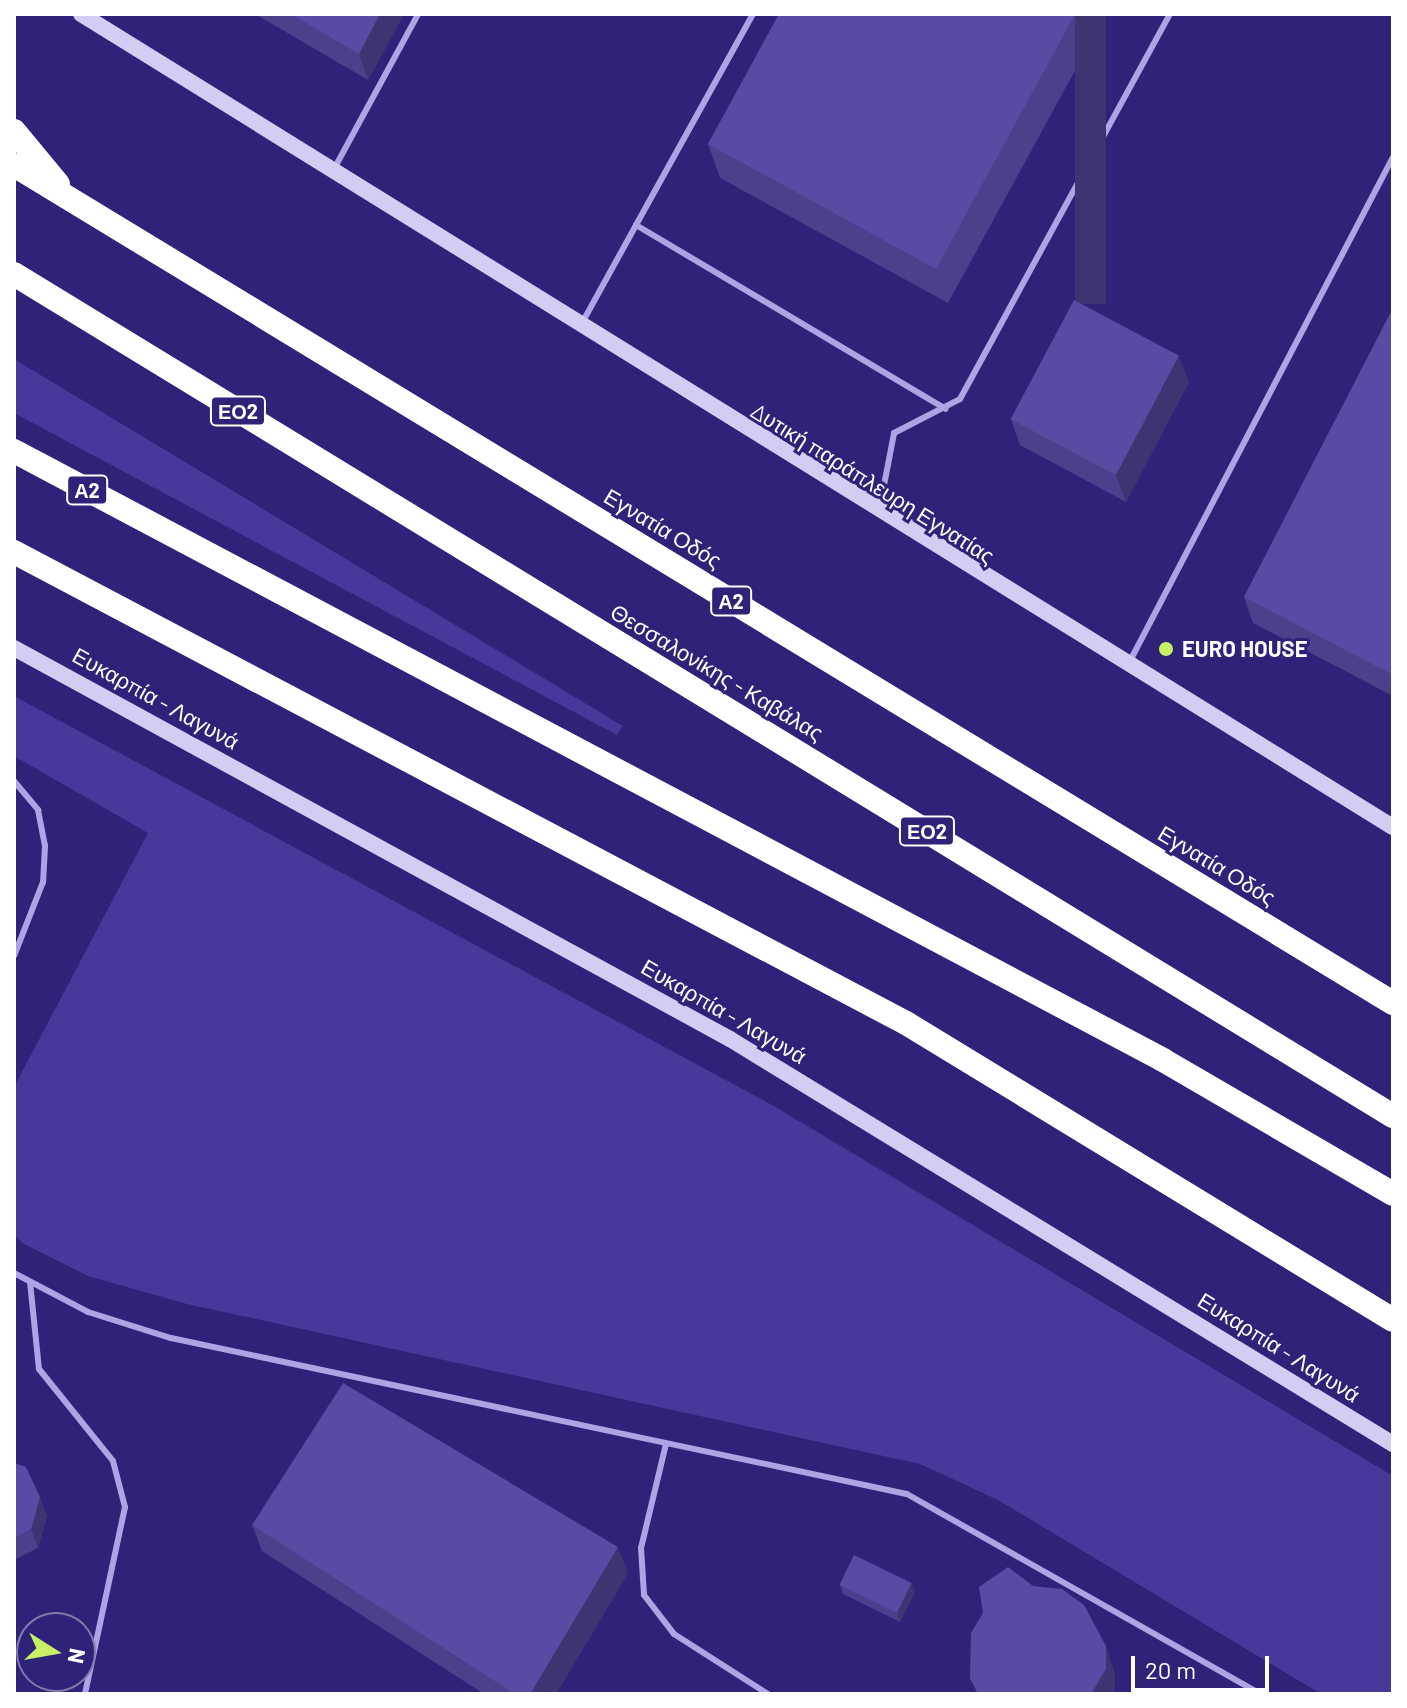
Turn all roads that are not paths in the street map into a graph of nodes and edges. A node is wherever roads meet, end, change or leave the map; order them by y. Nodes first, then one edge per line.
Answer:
1 (81, 14) edge
2 (418, 14) edge
3 (753, 14) edge
4 (1170, 14) edge
5 (14, 131) edge
6 (1393, 157) edge
7 (14, 165) edge
8 (332, 171) junction
9 (69, 199) junction
10 (636, 225) junction
11 (14, 274) edge
12 (579, 327) junction
13 (946, 409) junction
14 (14, 451) edge
15 (880, 514) junction
16 (14, 552) edge
17 (14, 648) edge
18 (1129, 665) junction
19 (14, 781) edge
20 (1393, 827) edge
21 (14, 956) edge
22 (1393, 1003) edge
23 (1393, 1116) edge
24 (1393, 1194) edge
25 (14, 1273) edge
26 (30, 1282) junction
27 (1393, 1320) edge
28 (666, 1444) junction
29 (1393, 1444) edge
30 (85, 1694) edge
31 (768, 1694) edge
32 (1261, 1694) edge

1 - 8 street, Δυτική παράπλευρη Εγνατίας
2 - 8 lane
3 - 10 lane
4 - 13 lane
5 - 9 highway, Α2
6 - 18 lane
7 - 9 highway
8 - 12 street, Δυτική παράπλευρη Εγνατίας
9 - 22 highway, Εγνατία Οδός / Α2
10 - 12 lane
10 - 13 lane
11 - 23 highway, Θεσσαλονίκης - Καβάλας / ΕΟ2
12 - 15 street, Δυτική παράπλευρη Εγνατίας
13 - 15 lane
14 - 24 highway, Α2
15 - 18 street, Δυτική παράπλευρη Εγνατίας
16 - 27 highway
17 - 29 street, Ευκαρπία - Λαγυνά
18 - 20 street, Δυτική παράπλευρη Εγνατίας
19 - 21 lane
25 - 26 lane
26 - 28 lane
26 - 30 lane
28 - 31 lane
28 - 32 lane

